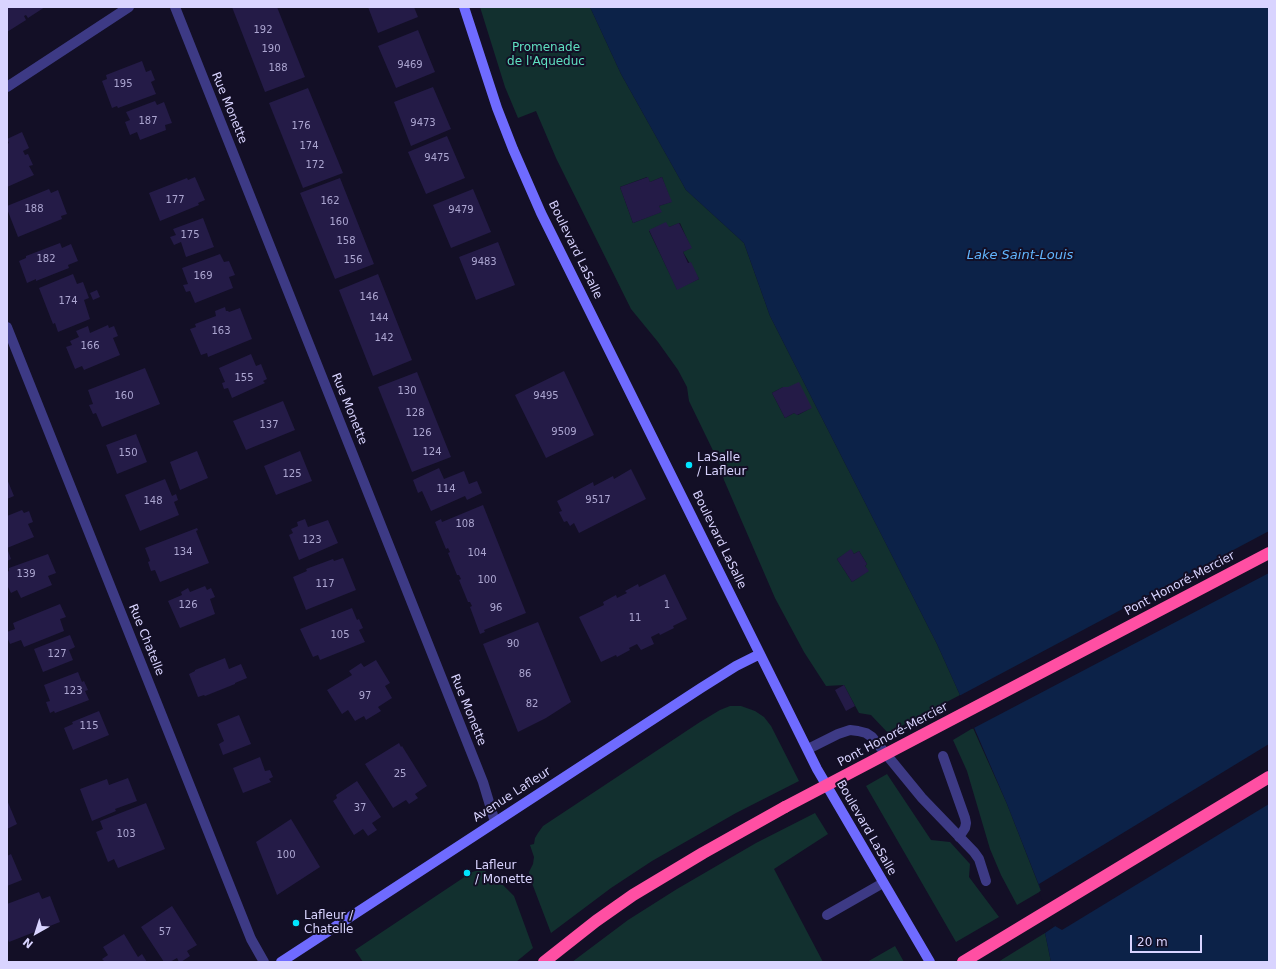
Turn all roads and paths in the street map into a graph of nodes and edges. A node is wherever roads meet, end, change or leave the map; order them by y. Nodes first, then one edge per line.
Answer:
1 (129, 7) edge
2 (175, 7) edge
3 (464, 7) edge
4 (7, 87) edge
5 (7, 327) edge
6 (1269, 553) edge
7 (760, 654) junction
8 (808, 749) junction
9 (943, 756) dead end
10 (1269, 777) edge
11 (495, 822) junction
12 (959, 837) junction
13 (986, 881) dead end
14 (883, 883) junction
15 (828, 915) dead end
16 (264, 962) edge
17 (281, 962) edge
18 (544, 962) edge
19 (930, 962) edge
20 (963, 962) edge

1 - 4 street
2 - 11 street, Rue Monette
3 - 7 main road, Boulevard LaSalle
5 - 16 street, Rue Chatelle
6 - 18 highway, Pont Honoré-Mercier, bridge
7 - 8 main road, Boulevard LaSalle
7 - 11 main road, Avenue Lafleur
8 - 12 street
8 - 14 main road, Boulevard LaSalle
9 - 12 street
10 - 20 highway
11 - 17 main road, Avenue Lafleur
12 - 13 street
14 - 15 street
14 - 19 main road, Boulevard LaSalle

